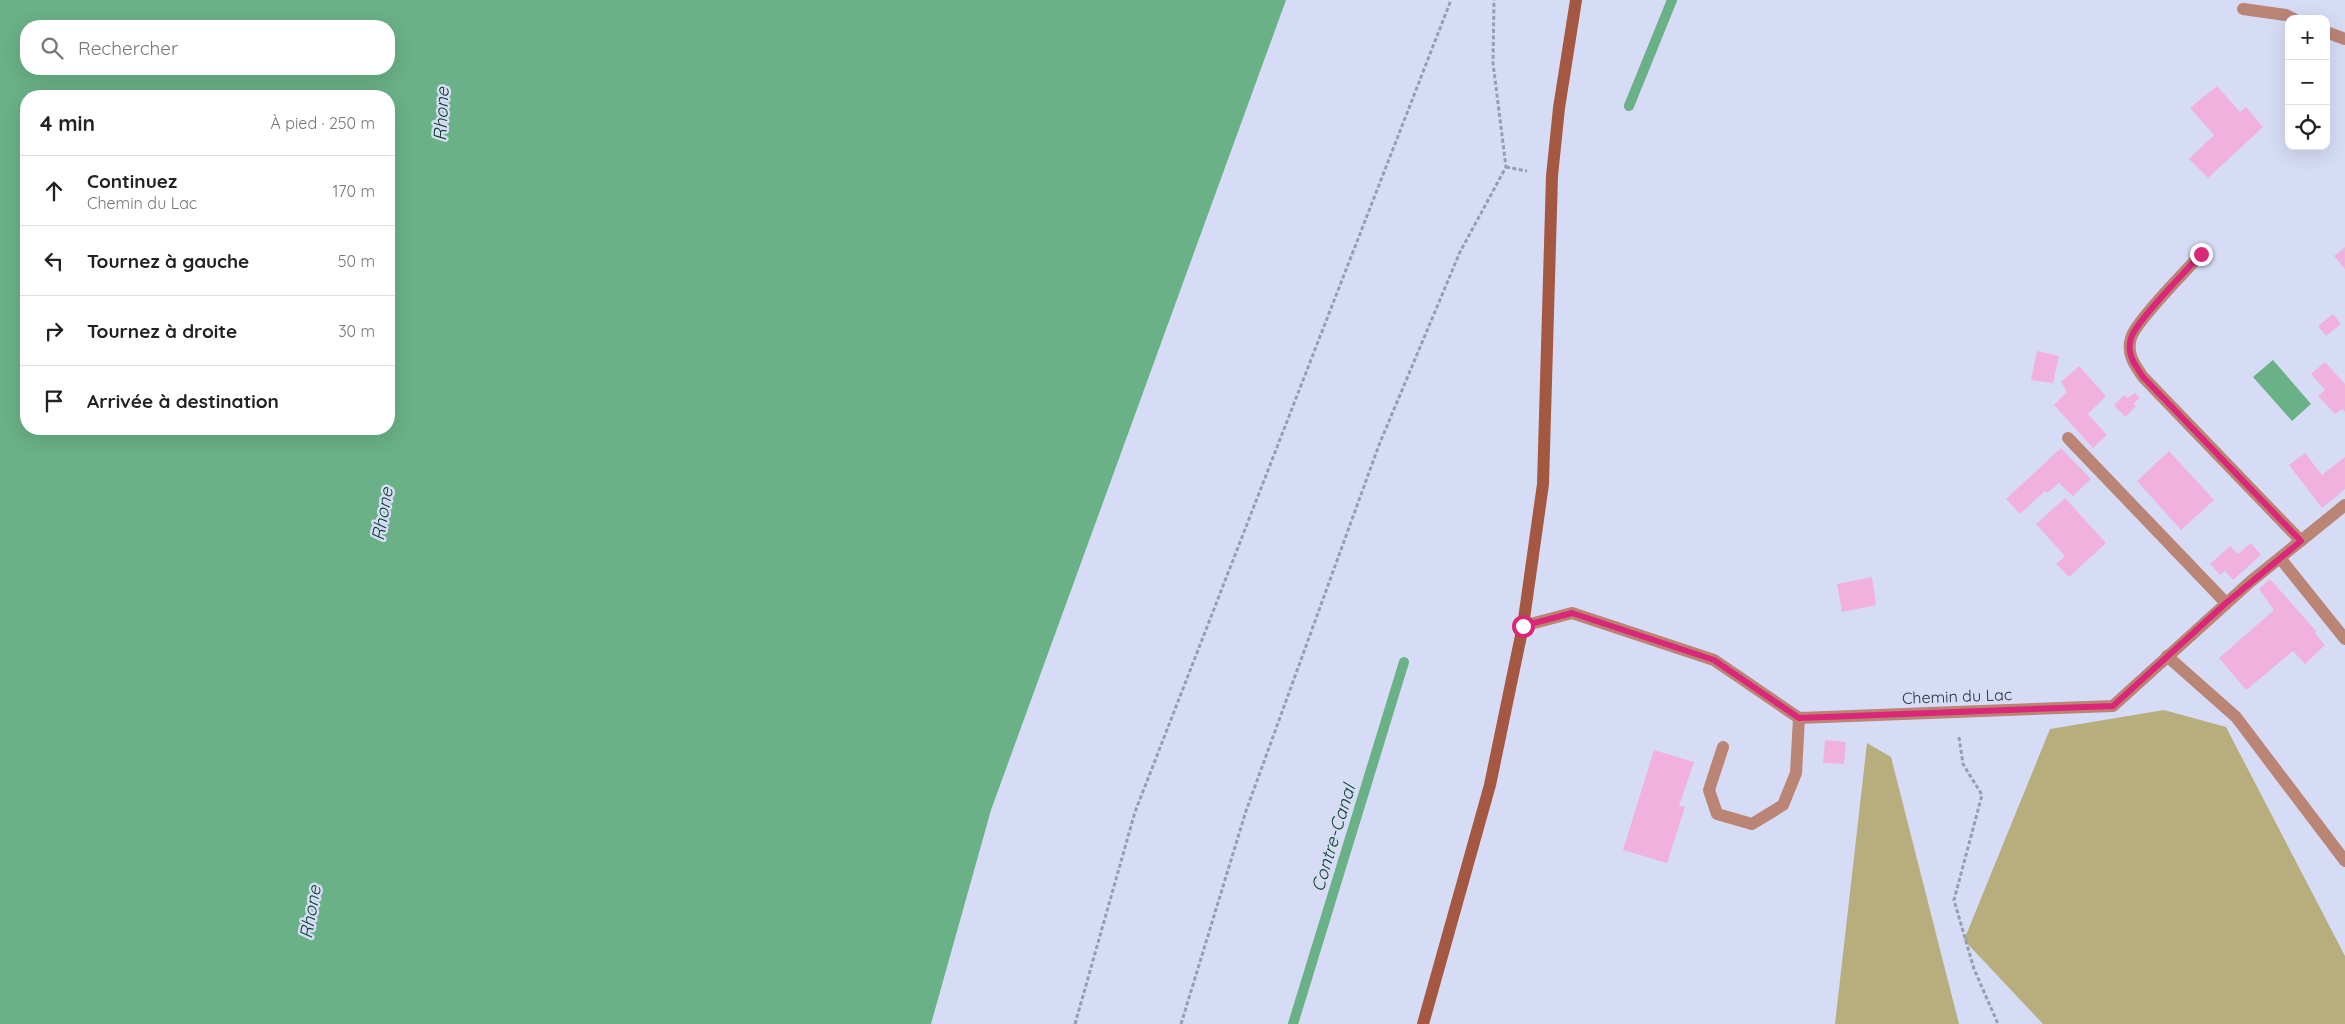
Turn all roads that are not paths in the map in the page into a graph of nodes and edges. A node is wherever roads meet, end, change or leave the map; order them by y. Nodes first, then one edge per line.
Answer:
1 (1576, 0) edge
2 (2243, 9) dead end
3 (2286, 15) edge
4 (2330, 34) edge
5 (2345, 40) edge
6 (2201, 254) dead end
7 (2068, 438) dead end
8 (2345, 506) edge
9 (2301, 541) junction
10 (2280, 558) junction
11 (2226, 603) junction
12 (1523, 626) junction
13 (2345, 639) edge
14 (2167, 656) junction
15 (1799, 718) junction
16 (1723, 747) dead end
17 (2345, 861) edge
18 (1423, 1024) edge

1 - 12 main road
2 - 3 street
4 - 5 street
6 - 9 street
7 - 11 street
8 - 9 street, Chemin du Lac
9 - 10 street, Chemin du Lac
10 - 11 street, Chemin du Lac
10 - 13 street
11 - 14 street, Chemin du Lac
12 - 15 street
12 - 18 main road
14 - 15 street, Chemin du Lac
14 - 17 street
15 - 16 street

